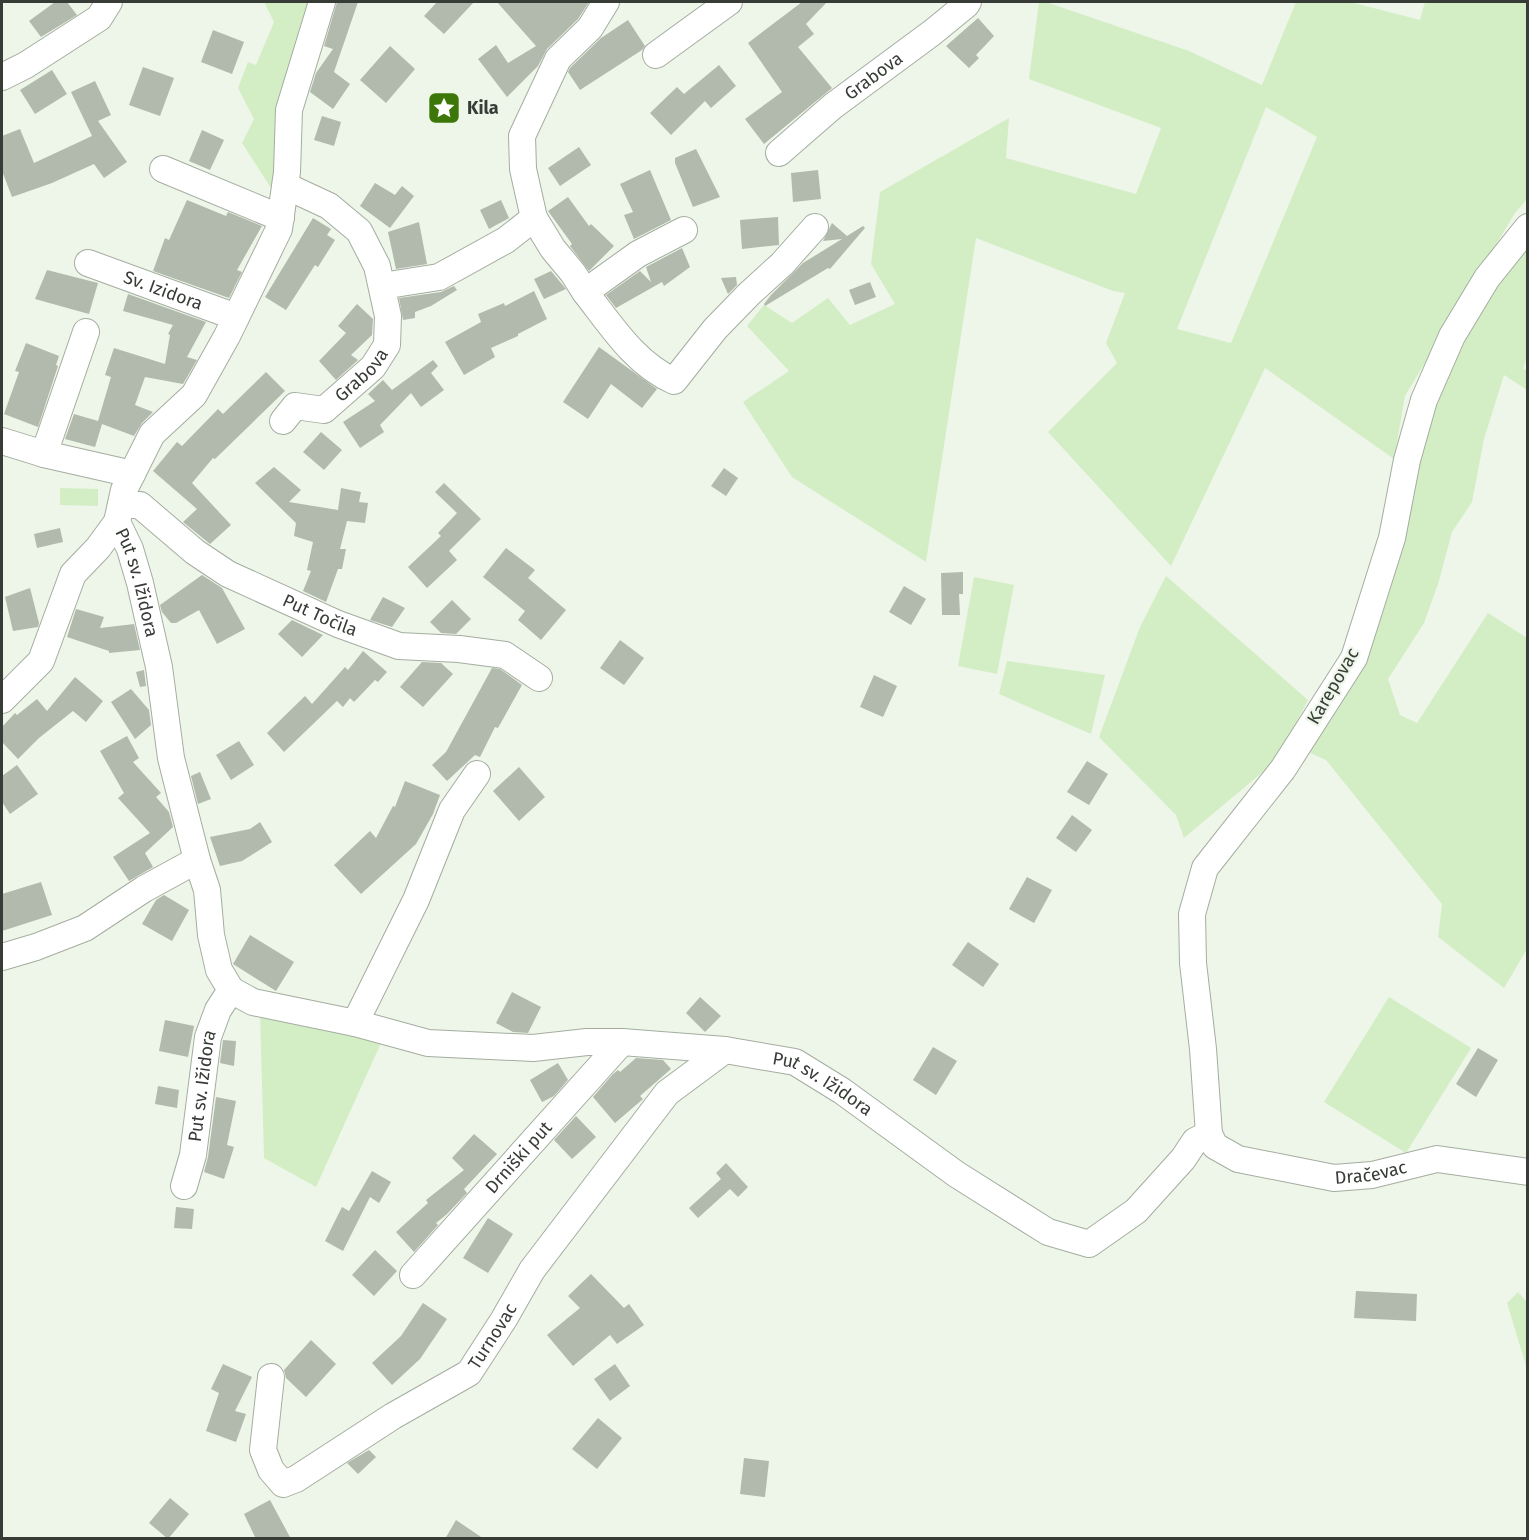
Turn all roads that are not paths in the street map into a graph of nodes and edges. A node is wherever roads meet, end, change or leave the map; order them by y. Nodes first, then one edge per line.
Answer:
1 (109, 2) edge
2 (322, 2) edge
3 (606, 2) edge
4 (729, 2) edge
5 (968, 2) edge
6 (656, 55) dead end
7 (2, 77) edge
8 (779, 153) dead end
9 (164, 169) dead end
10 (286, 186) junction
11 (281, 218) junction
12 (534, 218) junction
13 (1527, 226) edge
14 (815, 227) dead end
15 (684, 231) dead end
16 (88, 263) dead end
17 (382, 286) junction
18 (585, 292) junction
19 (236, 317) junction
20 (86, 332) dead end
21 (283, 421) dead end
22 (2, 441) edge
23 (44, 454) junction
24 (132, 474) junction
25 (119, 514) junction
26 (539, 678) dead end
27 (2, 700) edge
28 (477, 774) dead end
29 (196, 860) junction
30 (2, 957) edge
31 (231, 990) junction
32 (355, 1023) junction
33 (622, 1042) junction
34 (725, 1050) junction
35 (1212, 1140) junction
36 (1527, 1172) edge
37 (184, 1185) dead end
38 (413, 1275) dead end
39 (271, 1377) dead end

1 - 7 street
2 - 10 street, Put sv. Ižidora
3 - 12 street
4 - 6 street
5 - 8 street, Grabova
9 - 11 street
10 - 11 street, Put sv. Ižidora
10 - 17 street, Grabova
11 - 19 street, Put sv. Ižidora
12 - 17 street
12 - 18 street
13 - 35 street, Karepovac
14 - 18 street
15 - 18 street
16 - 19 street, Sv. Izidora
17 - 21 street, Grabova
19 - 24 street, Put sv. Ižidora
20 - 23 street
22 - 23 street
23 - 24 street
24 - 25 street, Put sv. Ižidora
25 - 26 street, Put Točila
25 - 27 street
25 - 29 street, Put sv. Ižidora
28 - 32 street
29 - 30 street
29 - 31 street, Put sv. Ižidora
31 - 32 street, Put sv. Ižidora
31 - 37 street, Put sv. Ižidora
32 - 33 street, Put sv. Ižidora
33 - 34 street, Put sv. Ižidora
33 - 38 street, Drniški put
34 - 35 street, Put sv. Ižidora
34 - 39 street, Turnovac
35 - 36 street, Dračevac

